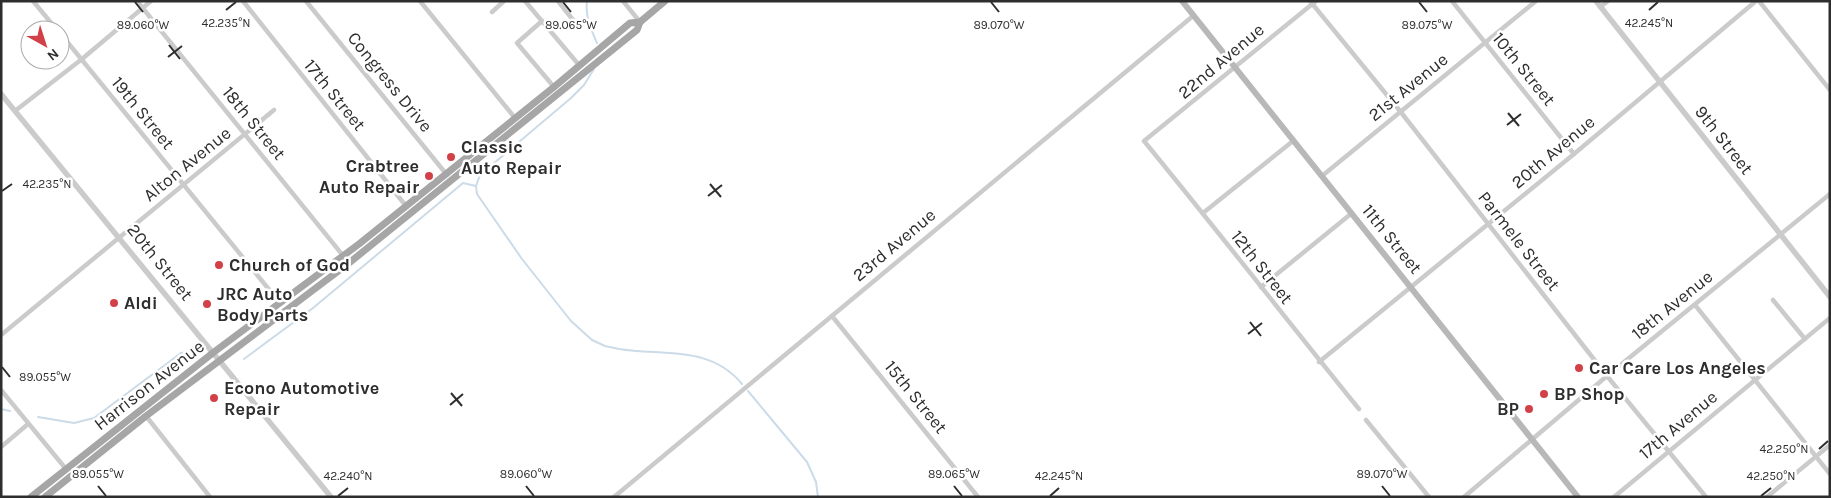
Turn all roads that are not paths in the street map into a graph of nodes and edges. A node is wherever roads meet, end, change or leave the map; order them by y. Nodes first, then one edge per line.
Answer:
1 (33, 1) edge
2 (137, 1) edge
3 (151, 1) edge
4 (244, 1) edge
5 (306, 1) edge
6 (420, 1) edge
7 (504, 1) edge
8 (525, 1) edge
9 (558, 1) edge
10 (623, 1) edge
11 (665, 1) edge
12 (1182, 1) edge
13 (1452, 1) edge
14 (1536, 1) edge
15 (1596, 1) edge
16 (1608, 1) edge
17 (1758, 1) edge
18 (1313, 2) edge
19 (1600, 7) junction
20 (142, 8) junction
21 (492, 12) dead end
22 (1193, 16) junction
23 (49, 20) edge
24 (542, 21) junction
25 (640, 22) junction
26 (577, 25) dead end
27 (1485, 43) junction
28 (70, 45) edge
29 (82, 59) junction
30 (580, 65) junction
31 (1235, 68) junction
32 (1659, 81) junction
33 (554, 87) junction
34 (1830, 90) edge
35 (1, 94) edge
36 (274, 110) dead end
37 (15, 111) junction
38 (1400, 111) junction
39 (515, 118) junction
40 (246, 134) junction
41 (1293, 140) junction
42 (1144, 142) joint
43 (1574, 154) junction
44 (446, 174) junction
45 (1322, 176) junction
46 (451, 180) junction
47 (183, 185) junction
48 (1830, 194) edge
49 (406, 206) junction
50 (1203, 213) junction
51 (1352, 213) junction
52 (1487, 224) junction
53 (1780, 235) junction
54 (119, 236) junction
55 (343, 256) junction
56 (349, 264) junction
57 (1260, 286) junction
58 (1411, 288) junction
59 (1830, 297) edge
60 (1773, 300) dead end
61 (280, 303) junction
62 (1695, 305) junction
63 (832, 316) junction
64 (1830, 318) edge
65 (1, 335) edge
66 (1805, 339) junction
67 (214, 352) junction
68 (221, 361) junction
69 (1319, 362) junction
70 (1607, 376) junction
71 (1755, 380) junction
72 (1, 390) edge
73 (1359, 409) dead end
74 (146, 416) junction
75 (1366, 420) dead end
76 (28, 424) junction
77 (1533, 440) junction
78 (1830, 445) edge
79 (1, 447) edge
80 (1669, 451) junction
81 (1816, 456) junction
82 (66, 469) junction
83 (1830, 474) edge
84 (330, 496) edge
85 (31, 497) edge
86 (45, 497) edge
87 (210, 497) edge
88 (614, 497) edge
89 (978, 497) edge
90 (1429, 497) edge
91 (1464, 497) edge
92 (1578, 497) edge
93 (1614, 497) edge
94 (1706, 497) edge
95 (1767, 497) edge

1 - 23 street
2 - 20 street, 18th Street
3 - 20 street
4 - 49 street, 17th Street
5 - 44 street, Congress Drive
6 - 39 street
7 - 21 street
8 - 24 street
9 - 26 street
10 - 25 street
11 - 25 main road, Harrison Avenue
12 - 22 main road, 11th Street
13 - 27 street, 10th Street
14 - 27 street, 21st Avenue
15 - 19 street, 9th Street
16 - 19 street
17 - 32 street, 20th Avenue
17 - 34 street
18 - 31 street, 22nd Avenue
18 - 38 street, Parmele Street
19 - 32 street, 9th Street
20 - 29 street
20 - 40 street, 18th Street
22 - 31 main road, 11th Street
22 - 63 street, 23rd Avenue
24 - 30 street
24 - 33 street
25 - 30 main road, Harrison Avenue
25 - 46 main road, Harrison Avenue
27 - 38 street, 21st Avenue
27 - 43 street, 10th Street
28 - 29 street, 19th Street
29 - 37 street
29 - 47 street, 19th Street
30 - 33 main road, Harrison Avenue
31 - 41 main road, 11th Street
31 - 42 street, 22nd Avenue
32 - 43 street, 20th Avenue
32 - 53 street, 9th Street
33 - 39 main road, Harrison Avenue
35 - 37 street, 20th Street
36 - 40 street, Alton Avenue
37 - 54 street, 20th Street
38 - 45 street, 21st Avenue
38 - 52 street, Parmele Street
39 - 44 main road, Harrison Avenue
40 - 47 street, Alton Avenue
40 - 55 street, 18th Street
41 - 45 main road, 11th Street
41 - 50 street
42 - 50 street, 12th Street
43 - 52 street, 20th Avenue
44 - 46 street, Congress Drive
44 - 49 main road, Harrison Avenue
45 - 51 main road, 11th Street
46 - 56 main road, Harrison Avenue
47 - 54 street, Alton Avenue
47 - 61 street, 19th Street
48 - 53 street, 18th Avenue
49 - 55 main road, Harrison Avenue
50 - 57 street, 12th Street
51 - 57 street
51 - 58 main road, 11th Street
52 - 58 street, 20th Avenue
52 - 70 street, Parmele Street
53 - 59 street, 9th Street
53 - 62 street, 18th Avenue
54 - 65 street, Alton Avenue
54 - 67 street, 20th Street
55 - 56 street, 18th Street
55 - 61 main road, Harrison Avenue
56 - 68 main road, Harrison Avenue
57 - 69 street, 12th Street
58 - 69 street, 20th Avenue
58 - 77 main road, 11th Street
60 - 66 street
61 - 67 main road, Harrison Avenue
62 - 70 street, 18th Avenue
62 - 71 street
63 - 88 street, 23rd Avenue
63 - 89 street, 15th Street
64 - 66 street, 17th Avenue
66 - 71 street, 17th Avenue
67 - 68 street, 20th Street
67 - 82 main road, Harrison Avenue
68 - 74 main road, Harrison Avenue
68 - 84 street, 20th Street
69 - 73 street, 12th Street
70 - 77 street, 18th Avenue
70 - 80 street, Parmele Street
71 - 80 street, 17th Avenue
71 - 81 street
72 - 76 street
74 - 86 main road, Harrison Avenue
74 - 87 street
75 - 90 street
76 - 79 street
76 - 82 street
77 - 91 street, 18th Avenue
77 - 92 main road, 11th Street
78 - 81 street
80 - 93 street, 17th Avenue
80 - 94 street, Parmele Street
81 - 83 street
81 - 95 street
82 - 85 main road, Harrison Avenue

